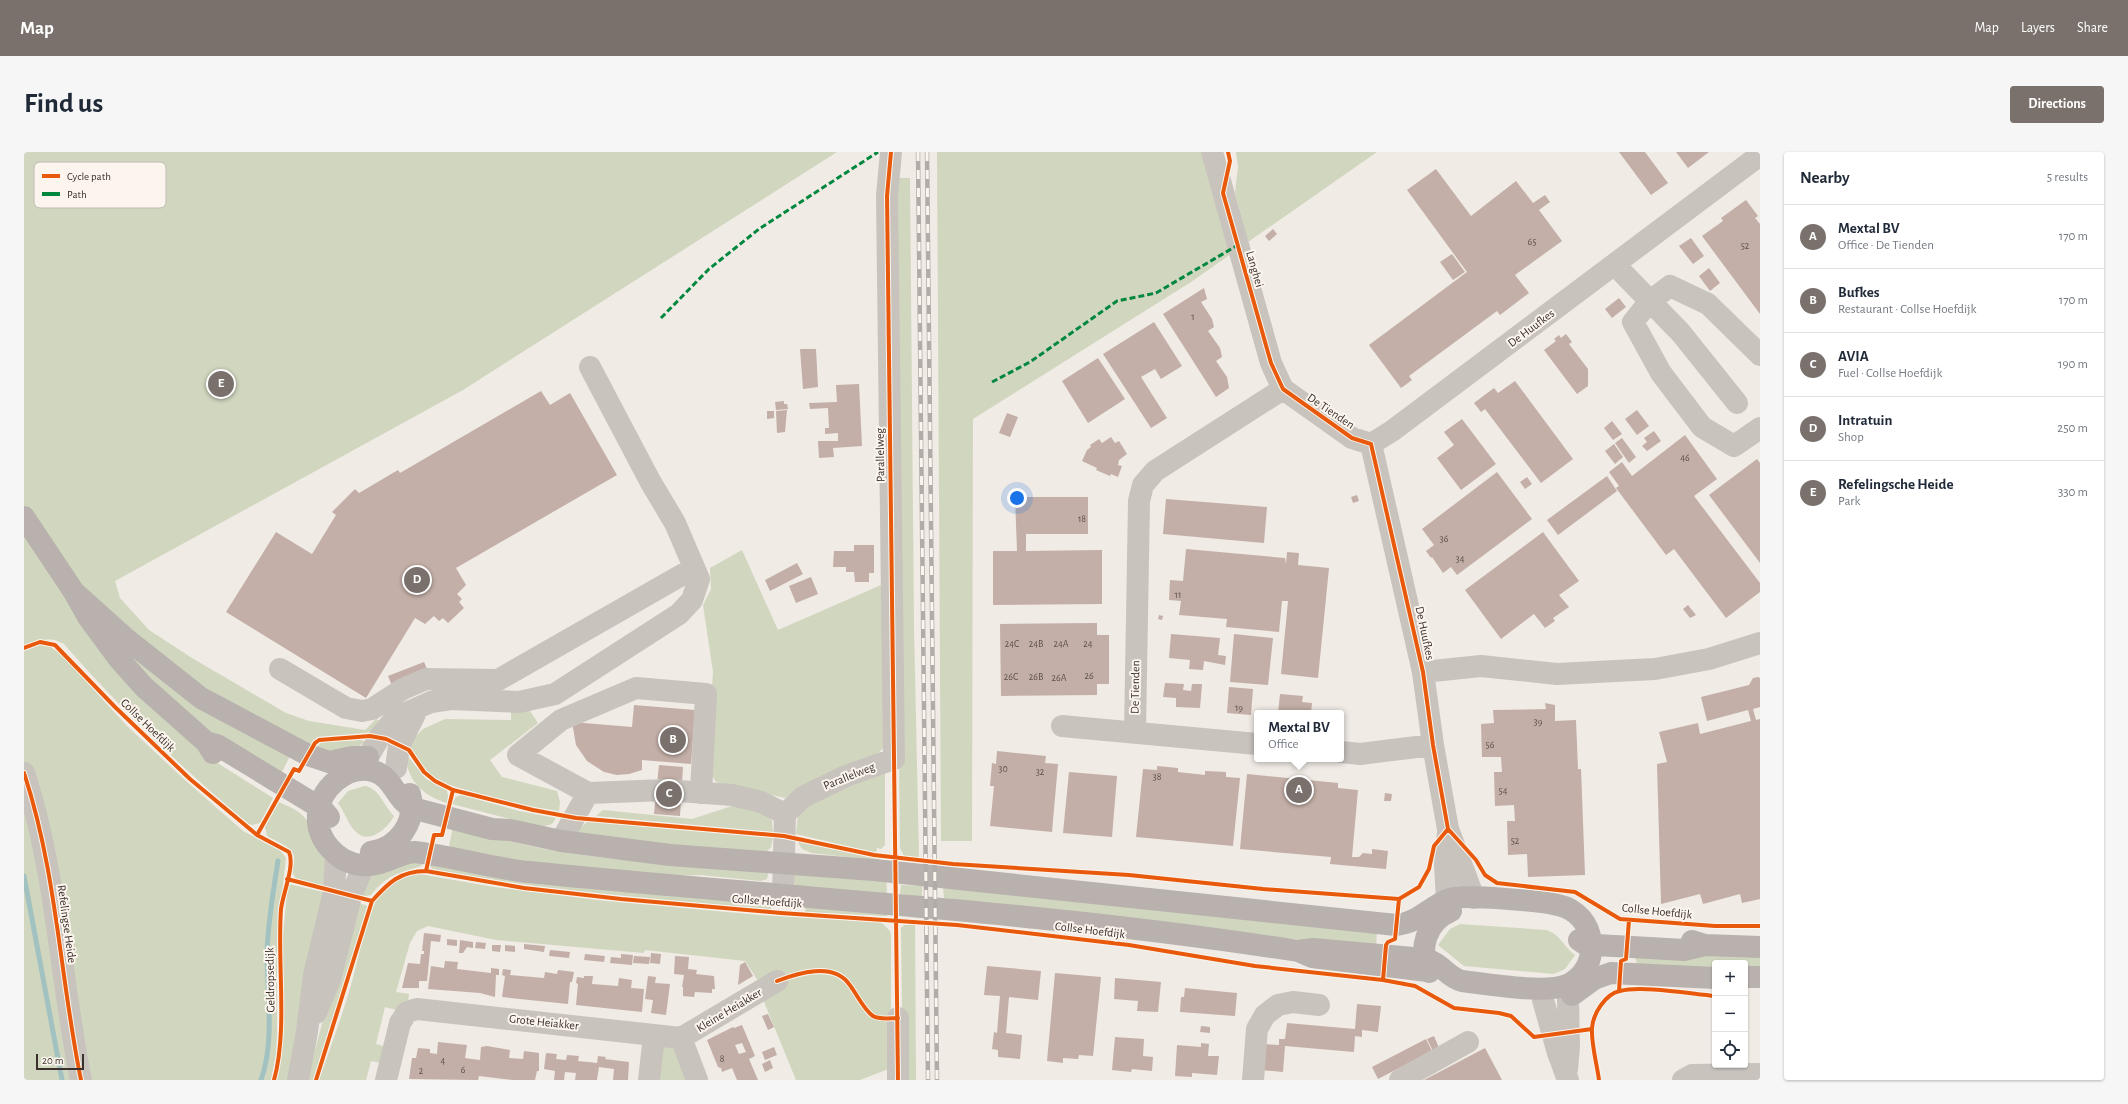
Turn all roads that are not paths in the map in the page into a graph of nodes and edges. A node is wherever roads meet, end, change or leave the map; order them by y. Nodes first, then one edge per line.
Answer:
1 (890, 152) edge
2 (1212, 152) edge
3 (1760, 155) edge
4 (1615, 265) junction
5 (1649, 302) junction
6 (1760, 355) edge
7 (590, 367) dead end
8 (1283, 389) junction
9 (1737, 403) dead end
10 (1760, 428) edge
11 (1371, 444) junction
12 (24, 517) edge
13 (694, 568) junction
14 (74, 592) junction
15 (1760, 643) edge
16 (280, 669) dead end
17 (1424, 672) junction
18 (417, 710) junction
19 (1062, 726) dead end
20 (1135, 732) junction
21 (1254, 744) edge
22 (1433, 745) junction
23 (1344, 752) edge
24 (357, 762) junction
25 (396, 768) junction
26 (24, 773) edge
27 (588, 793) junction
28 (701, 793) junction
29 (411, 802) junction
30 (318, 813) junction
31 (786, 814) junction
32 (1448, 828) junction
33 (561, 841) junction
34 (336, 855) junction
35 (368, 859) junction
36 (784, 862) junction
37 (783, 896) junction
38 (1474, 898) junction
39 (1447, 906) junction
40 (1591, 939) junction
41 (1760, 947) edge
42 (1426, 965) junction
43 (1748, 977) edge
44 (1760, 977) edge
45 (1712, 978) edge
46 (777, 981) dead end
47 (1568, 991) junction
48 (1543, 1000) junction
49 (1319, 1005) dead end
50 (898, 1018) dead end
51 (307, 1032) junction
52 (654, 1036) junction
53 (681, 1038) junction
54 (1468, 1042) dead end
55 (1760, 1074) edge
56 (1568, 1078) edge
57 (81, 1080) edge
58 (298, 1080) edge
59 (386, 1080) edge
60 (649, 1080) edge
61 (698, 1080) edge
62 (898, 1080) edge
63 (1253, 1080) edge
64 (1400, 1080) edge
65 (1683, 1080) edge

1 - 31 street, Parallelweg
2 - 8 street, Langhei
3 - 4 street, De Huufkes
4 - 5 street
4 - 11 street, De Huufkes
5 - 6 street
5 - 9 street
5 - 10 street
7 - 13 street
8 - 11 street, De Tienden
8 - 20 street, De Tienden
11 - 17 street, De Huufkes
12 - 14 main road, Collse Hoefdijk
13 - 16 street
13 - 18 street
14 - 24 main road, Collse Hoefdijk
14 - 30 main road, Collse Hoefdijk
15 - 17 street, De Huufkes
17 - 22 street, De Huufkes
18 - 24 street
18 - 25 street
19 - 20 street, De Tienden
20 - 21 street, De Tienden
22 - 23 street
22 - 32 street, De Huufkes
24 - 25 main road
24 - 29 main road
24 - 30 main road
25 - 29 main road
26 - 57 street, Refelingse Heide
27 - 28 street
27 - 28 street
27 - 33 street
28 - 31 street
29 - 33 main road
29 - 35 main road
30 - 34 main road
30 - 35 main road, Collse Hoefdijk
31 - 36 street
32 - 38 street, De Huufkes
32 - 39 street, De Huufkes
33 - 36 main road
34 - 35 main road
34 - 51 street
35 - 37 main road, Collse Hoefdijk
35 - 51 street
36 - 37 street
36 - 39 main road
37 - 42 main road, Collse Hoefdijk
38 - 39 main road
38 - 40 main road
39 - 40 main road
39 - 42 main road
40 - 41 main road, Collse Hoefdijk
40 - 47 main road
42 - 47 main road
42 - 48 main road
43 - 44 main road
45 - 47 main road
46 - 53 street, Kleine Heiakker
47 - 48 main road
47 - 56 street
48 - 56 street
49 - 63 street
50 - 62 street
51 - 58 street
52 - 53 street, Grote Heiakker
52 - 59 street, Grote Heiakker
52 - 60 street
53 - 61 street
54 - 64 street
55 - 65 street

